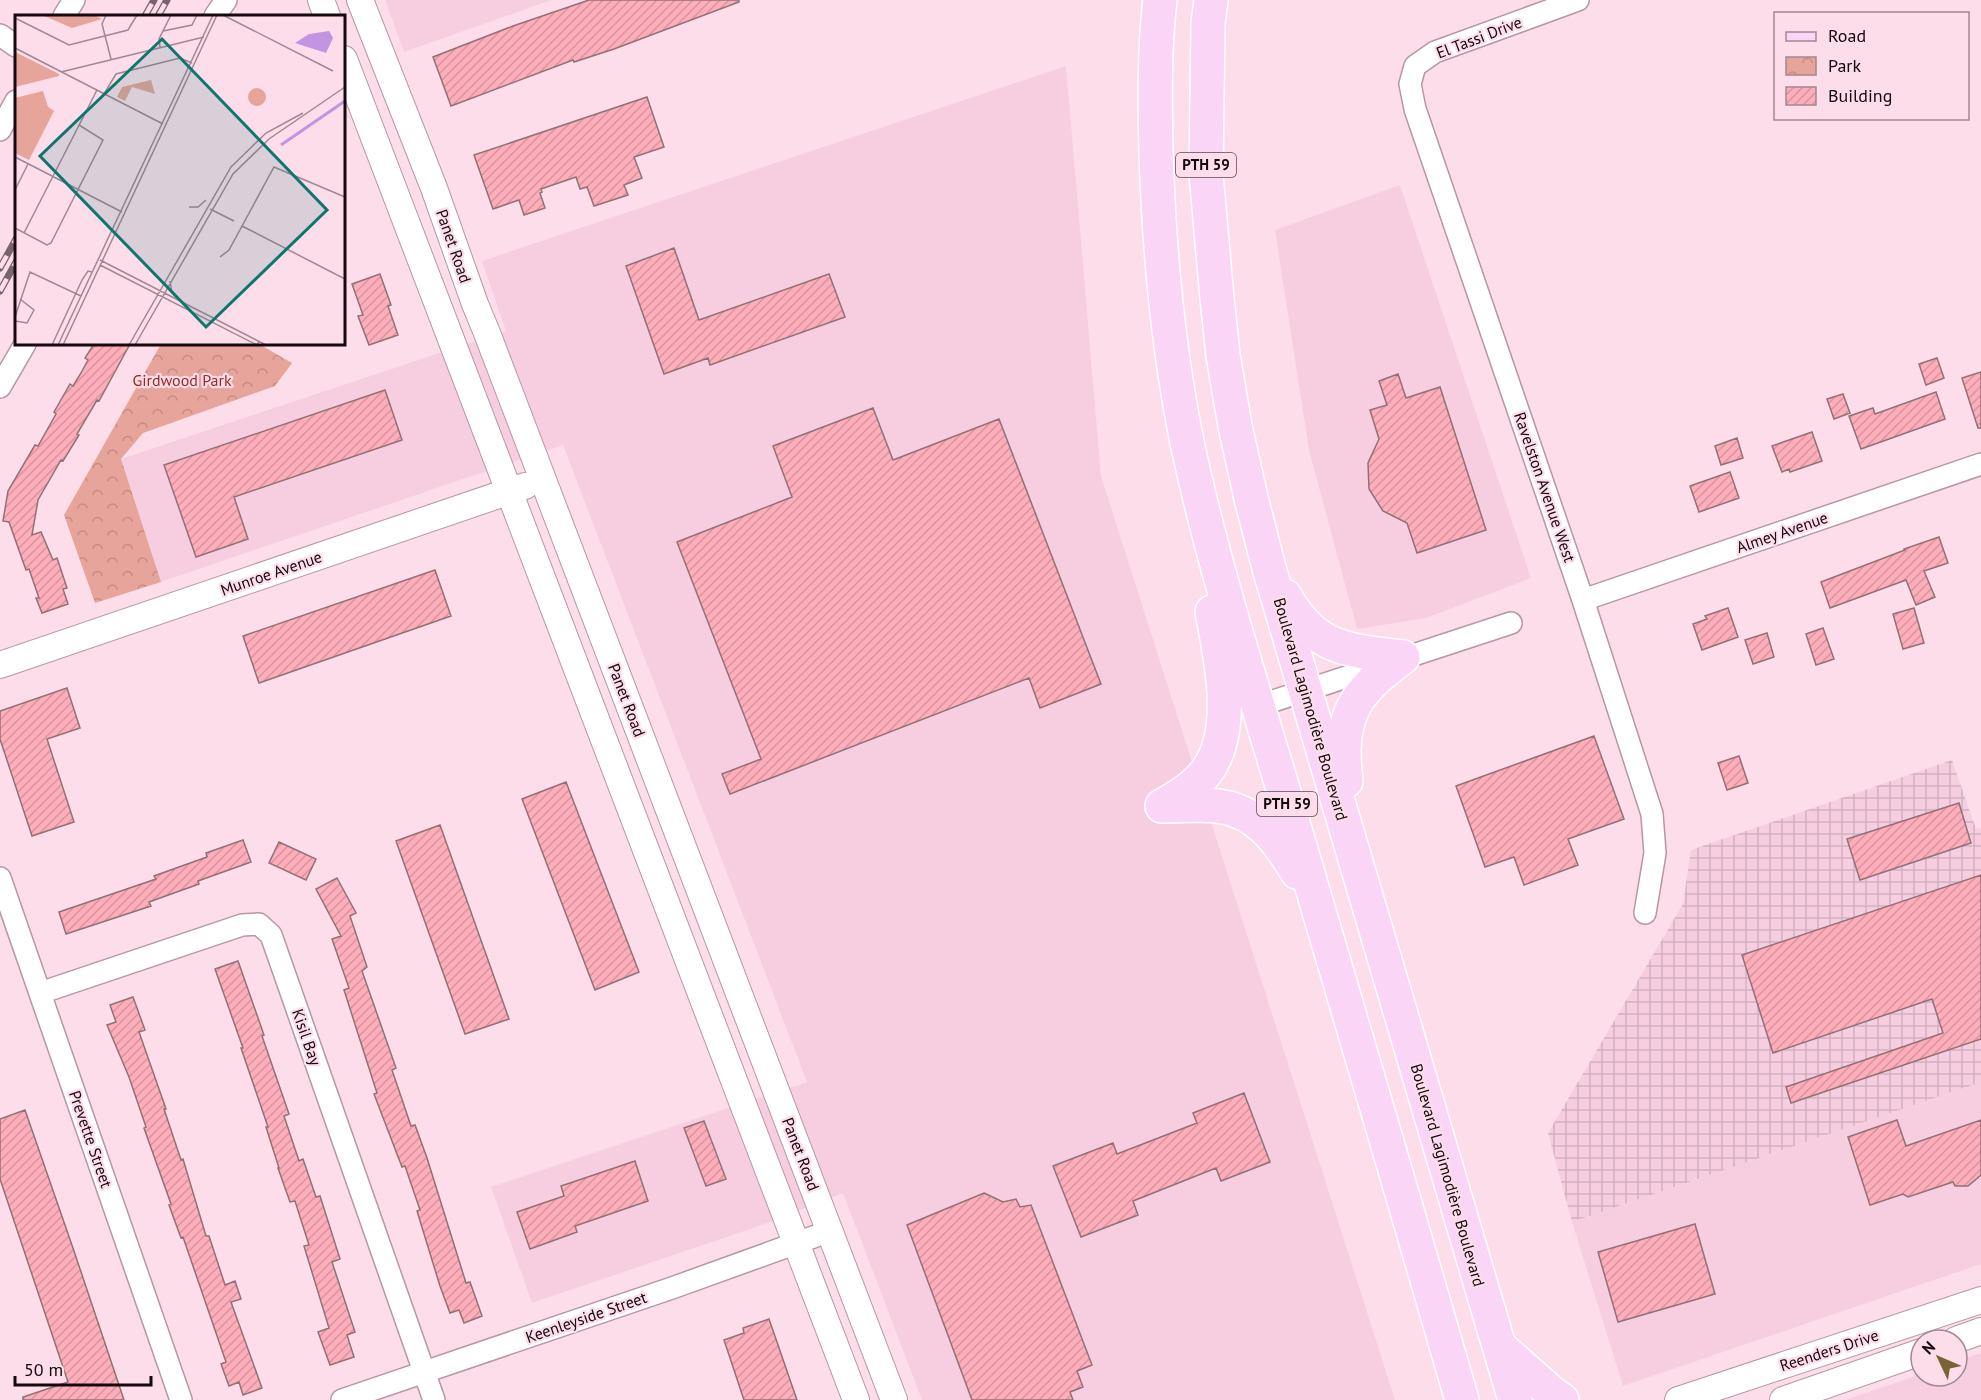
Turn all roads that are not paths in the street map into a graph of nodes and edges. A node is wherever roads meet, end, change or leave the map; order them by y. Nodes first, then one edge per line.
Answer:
1 (74, 0) edge
2 (226, 0) edge
3 (321, 0) edge
4 (360, 0) edge
5 (1160, 0) edge
6 (1210, 0) edge
7 (1578, 0) edge
8 (65, 15) edge
9 (216, 15) edge
10 (327, 15) edge
11 (0, 34) edge
12 (15, 45) edge
13 (345, 62) edge
14 (1415, 66) joint
15 (15, 103) edge
16 (0, 130) edge
17 (25, 345) edge
18 (0, 387) edge
19 (1981, 464) edge
20 (542, 480) junction
21 (510, 492) junction
22 (1213, 546) junction
23 (1269, 568) junction
24 (1583, 600) junction
25 (1510, 623) dead end
26 (1403, 657) junction
27 (0, 663) edge
28 (1305, 690) junction
29 (1258, 706) junction
30 (1358, 867) junction
31 (0, 879) edge
32 (1319, 911) junction
33 (1645, 913) dead end
34 (40, 993) junction
35 (830, 1231) junction
36 (797, 1243) junction
37 (1981, 1300) edge
38 (1443, 1333) junction
39 (1497, 1345) junction
40 (1909, 1356) edge
41 (424, 1372) junction
42 (181, 1400) edge
43 (342, 1400) edge
44 (434, 1400) edge
45 (856, 1400) edge
46 (894, 1400) edge
47 (1443, 1400) edge
48 (1462, 1400) edge
49 (1515, 1400) edge
50 (1562, 1400) edge
51 (1678, 1400) edge
52 (1783, 1400) edge

1 - 8 street
2 - 9 street
3 - 10 street
4 - 20 street, Panet Road
5 - 22 main road, PTH 59
6 - 23 main road, Boulevard Lagimodière Boulevard / PTH 59
7 - 14 street, El Tassi Drive
11 - 12 street
13 - 21 street
14 - 24 street, Ravelston Avenue West
15 - 16 street
17 - 18 street
19 - 24 street, Almey Avenue
20 - 21 street, Munroe Avenue
20 - 35 street, Panet Road
21 - 27 street, Munroe Avenue
21 - 36 street
22 - 29 main road, PTH 59
22 - 32 main road
23 - 26 main road
23 - 28 main road, Boulevard Lagimodière Boulevard / PTH 59
24 - 33 street, Ravelston Avenue West
25 - 26 street
26 - 28 street
26 - 30 main road
28 - 29 street
28 - 30 main road, Boulevard Lagimodière Boulevard / PTH 59
29 - 32 main road, PTH 59
30 - 39 main road, Boulevard Lagimodière Boulevard / PTH 59
31 - 34 street, Prevette Street
32 - 38 main road, PTH 59
34 - 41 street, Kisil Bay
34 - 42 street, Prevette Street
35 - 36 street, Keenleyside Street
35 - 46 street, Panet Road
36 - 41 street, Keenleyside Street
36 - 45 street
37 - 51 street, Reenders Drive
38 - 47 main road
38 - 48 main road, PTH 59
39 - 49 main road, Boulevard Lagimodière Boulevard / PTH 59
39 - 50 main road
40 - 52 street, Reenders Drive
41 - 43 street, Keenleyside Street
41 - 44 street, Kisil Bay

